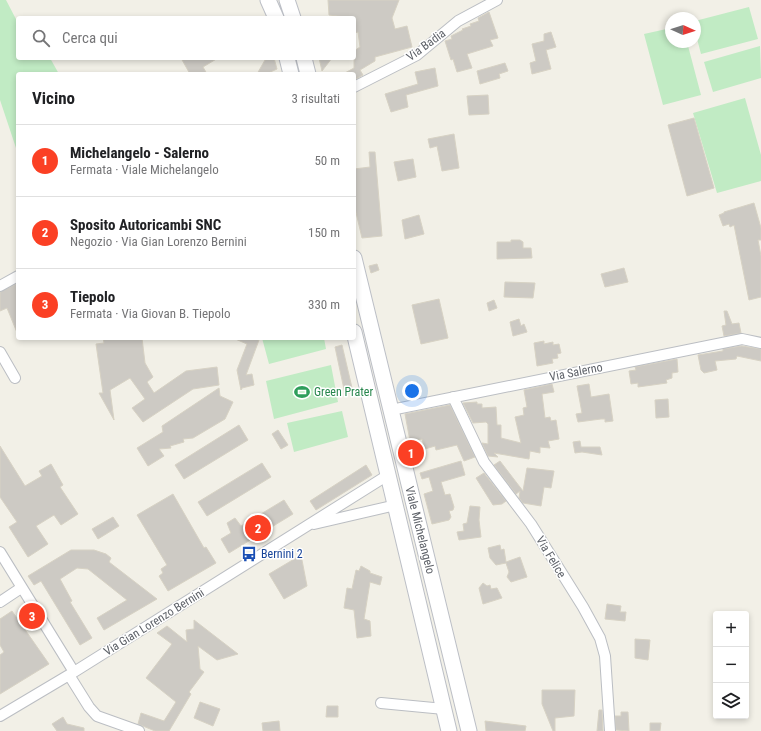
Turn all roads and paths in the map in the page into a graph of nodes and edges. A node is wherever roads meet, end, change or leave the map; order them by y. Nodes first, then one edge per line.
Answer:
1 (268, 0) edge
2 (287, 0) edge
3 (497, 0) edge
4 (275, 16) edge
5 (292, 16) edge
6 (288, 60) edge
7 (304, 60) edge
8 (290, 72) edge
9 (308, 72) edge
10 (356, 86) edge
11 (356, 266) edge
12 (16, 277) edge
13 (0, 286) edge
14 (372, 330) junction
15 (356, 333) edge
16 (356, 340) edge
17 (761, 343) edge
18 (0, 352) edge
19 (15, 378) dead end
20 (453, 397) junction
21 (391, 410) junction
22 (388, 475) junction
23 (396, 505) junction
24 (306, 525) junction
25 (0, 552) edge
26 (21, 588) junction
27 (0, 602) edge
28 (72, 674) junction
29 (381, 703) dead end
30 (462, 704) junction
31 (444, 709) junction
32 (0, 716) edge
33 (139, 731) edge
34 (449, 731) edge
35 (469, 731) edge
36 (610, 731) edge

1 - 4 street
2 - 5 street
3 - 10 street, Via Badia
6 - 8 street
7 - 9 street
11 - 14 street, Viale Michelangelo
12 - 13 street
14 - 15 street
14 - 21 street, Viale Michelangelo
16 - 22 street, Viale Michelangelo
17 - 20 street, Via Salerno
18 - 19 street
20 - 21 street, Via Salerno
20 - 36 street, Via Felice
21 - 30 street, Viale Michelangelo
22 - 23 street, Viale Michelangelo
22 - 24 street, Via Gian Lorenzo Bernini
23 - 24 street, Via Gian Lorenzo Bernini
23 - 31 street, Viale Michelangelo
24 - 28 street, Via Gian Lorenzo Bernini
25 - 26 street
26 - 27 street
26 - 28 street
28 - 32 street, Via Gian Lorenzo Bernini
28 - 33 street
29 - 31 street
30 - 31 street
30 - 35 street, Viale Michelangelo
31 - 34 street, Viale Michelangelo

